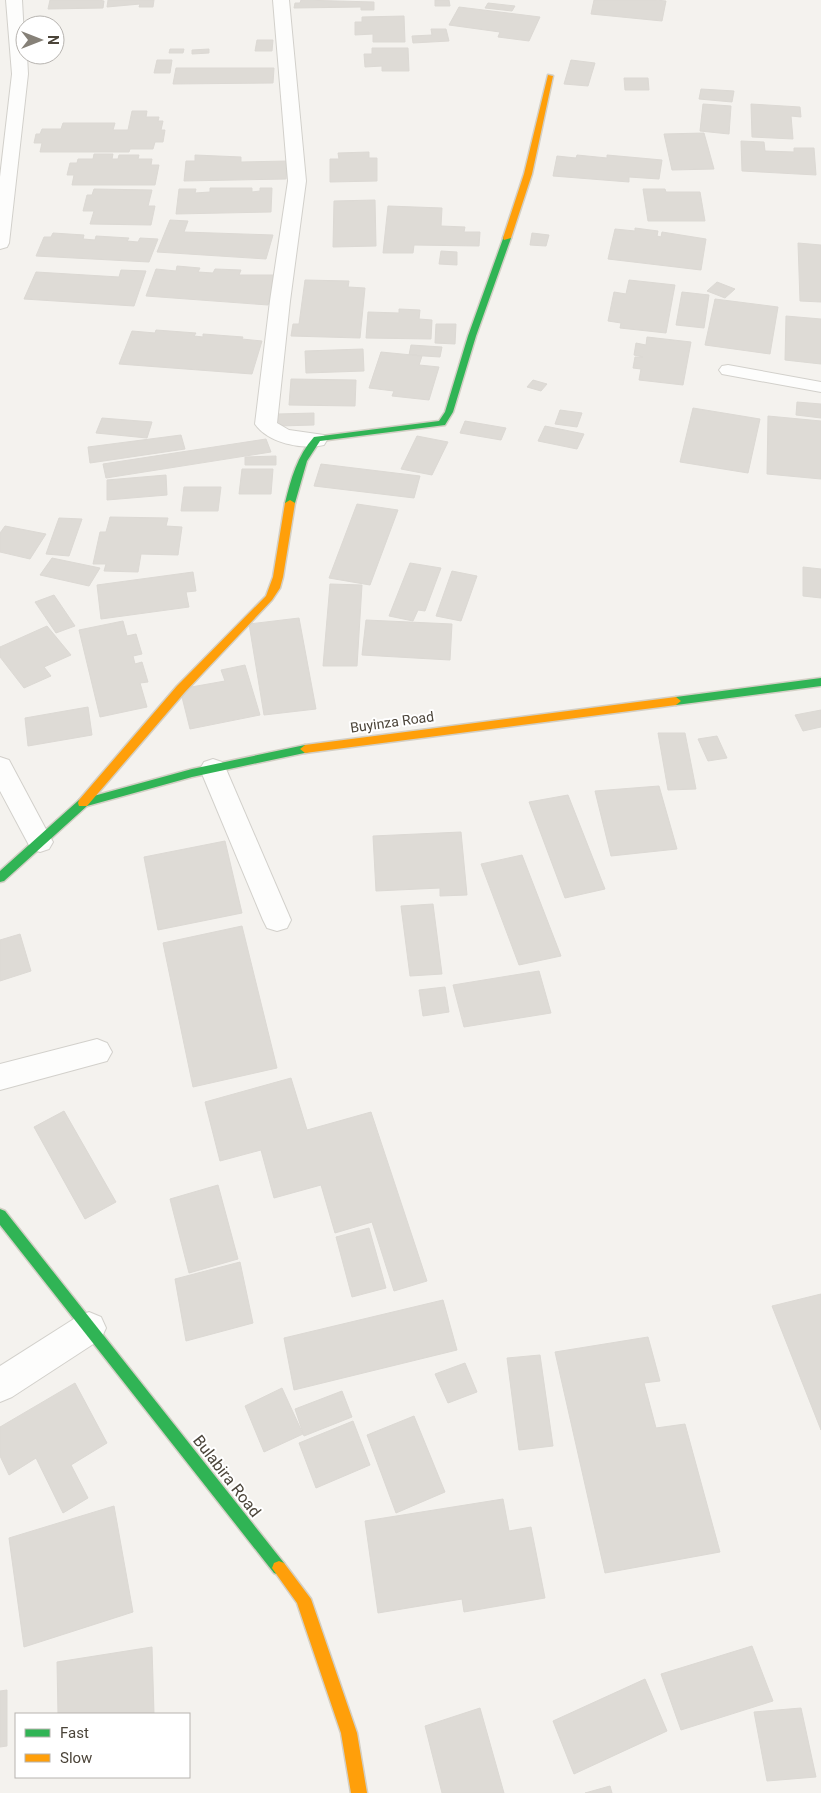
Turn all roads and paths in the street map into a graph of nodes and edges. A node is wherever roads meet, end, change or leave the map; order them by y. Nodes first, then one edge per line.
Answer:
1 (14, 0) edge
2 (281, 0) edge
3 (550, 76) dead end
4 (0, 244) edge
5 (728, 370) dead end
6 (821, 387) edge
7 (316, 440) junction
8 (821, 682) edge
9 (0, 766) edge
10 (213, 769) junction
11 (83, 803) junction
12 (40, 842) junction
13 (0, 878) edge
14 (277, 920) dead end
15 (97, 1052) dead end
16 (0, 1077) edge
17 (0, 1215) edge
18 (89, 1328) junction
19 (0, 1385) edge
20 (359, 1793) edge

1 - 4 street
2 - 7 street
3 - 7 street
5 - 6 lane
7 - 11 street
8 - 10 street, Buyinza Road
9 - 12 street
10 - 11 street, Buyinza Road
10 - 14 street
11 - 12 street, Buyinza Road
12 - 13 street, Buyinza Road
15 - 16 street
17 - 18 street, Bulabira Road
18 - 19 street
18 - 20 street, Bulabira Road

